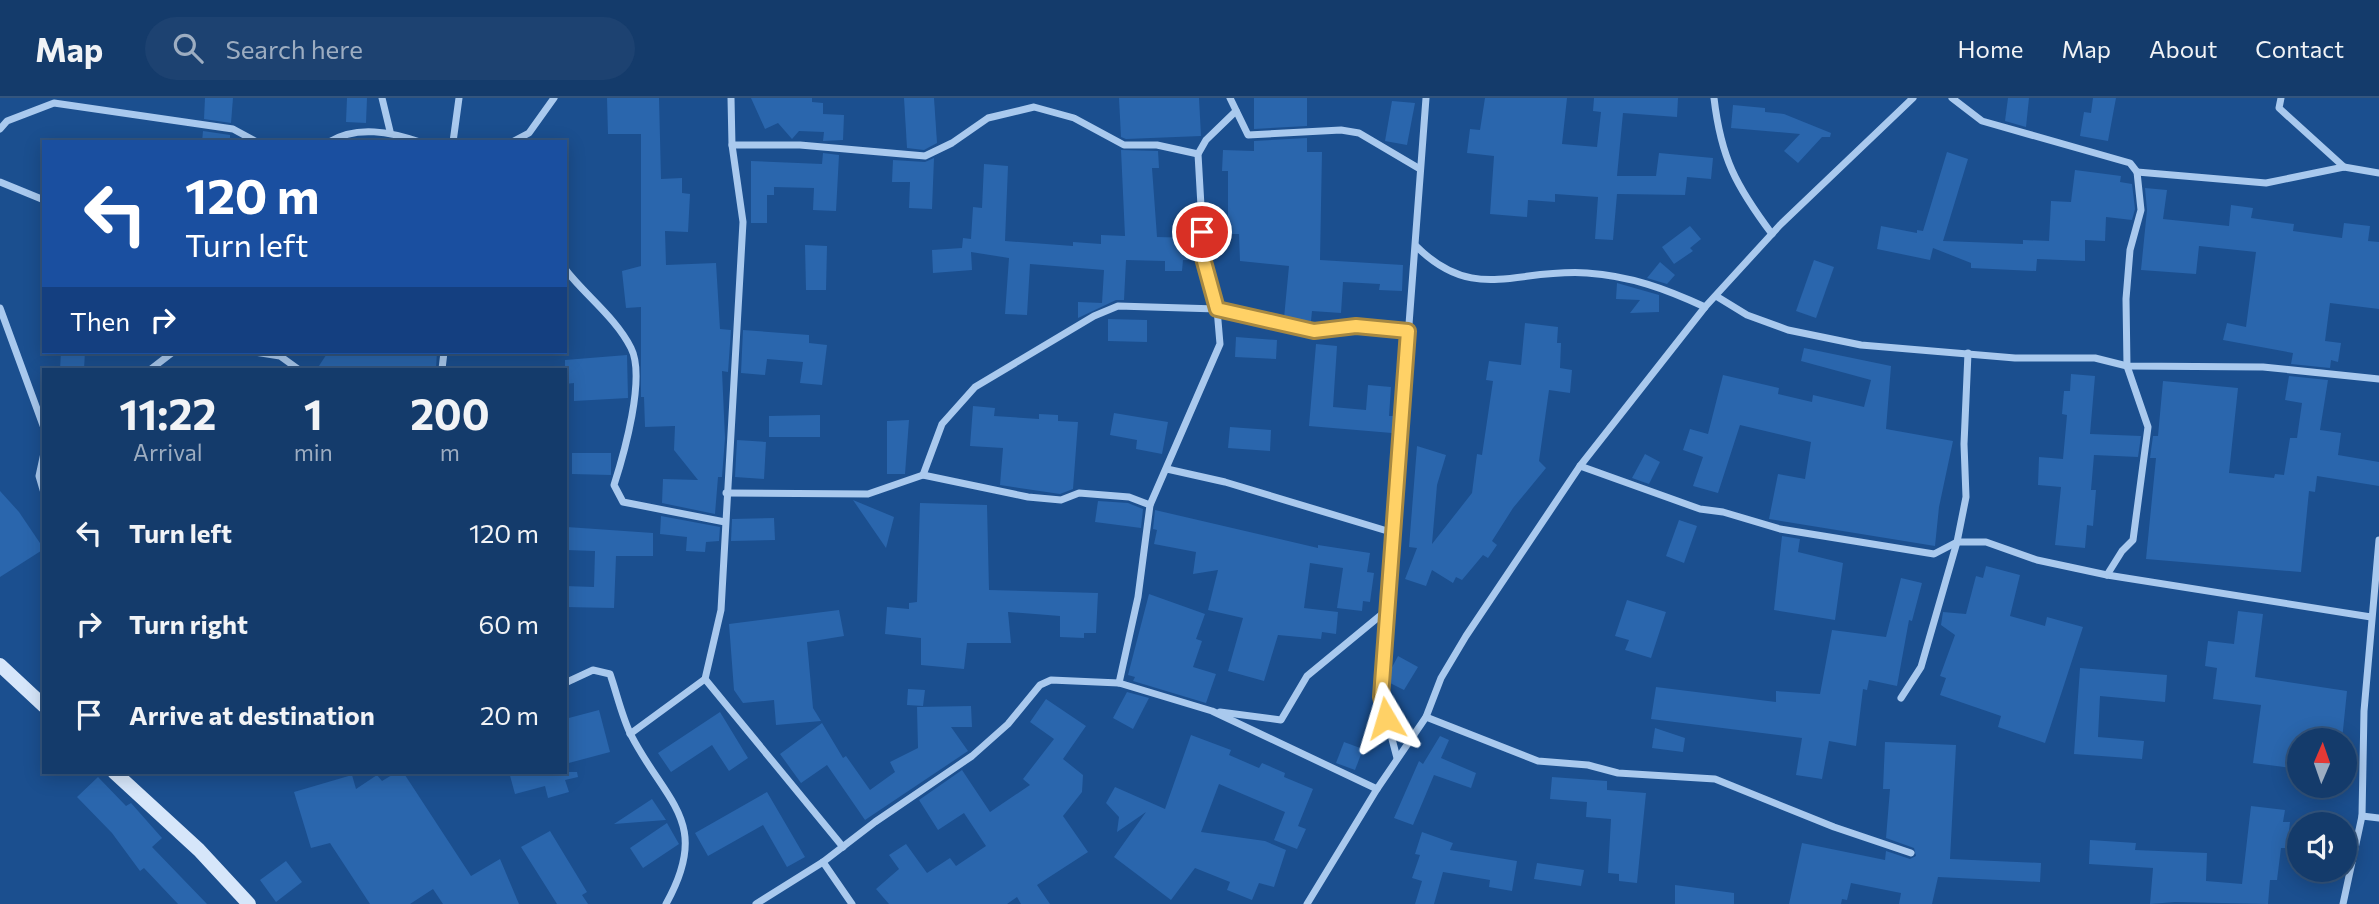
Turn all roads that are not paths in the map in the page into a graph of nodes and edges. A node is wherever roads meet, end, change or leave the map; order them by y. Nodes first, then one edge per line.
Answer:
1 (382, 98) edge
2 (459, 98) edge
3 (554, 98) edge
4 (731, 98) edge
5 (1230, 98) edge
6 (1426, 98) edge
7 (1714, 98) edge
8 (1913, 98) edge
9 (1952, 98) edge
10 (2281, 98) edge
11 (1236, 111) junction
12 (0, 129) edge
13 (390, 131) junction
14 (253, 140) edge
15 (332, 140) edge
16 (414, 140) edge
17 (453, 140) edge
18 (515, 140) edge
19 (732, 145) junction
20 (1198, 154) junction
21 (2344, 167) junction
22 (1420, 169) junction
23 (2137, 172) junction
24 (2379, 173) edge
25 (0, 182) edge
26 (42, 199) edge
27 (1772, 234) junction
28 (1416, 246) junction
29 (567, 271) edge
30 (1716, 296) junction
31 (1705, 307) junction
32 (0, 308) edge
33 (1217, 309) junction
34 (1408, 331) junction
35 (1968, 353) junction
36 (170, 354) edge
37 (267, 354) edge
38 (2127, 366) junction
39 (152, 368) edge
40 (297, 368) edge
41 (2379, 379) edge
42 (42, 423) edge
43 (42, 462) edge
44 (1580, 466) junction
45 (1167, 469) junction
46 (923, 475) junction
47 (42, 486) edge
48 (726, 493) junction
49 (1150, 505) junction
50 (725, 522) junction
51 (1394, 533) junction
52 (2379, 540) edge
53 (1957, 542) junction
54 (2107, 575) junction
55 (1387, 610) junction
56 (2371, 617) junction
57 (0, 665) edge
58 (705, 679) junction
59 (567, 682) edge
60 (1119, 682) junction
61 (1901, 698) dead end
62 (42, 704) edge
63 (1212, 711) junction
64 (1426, 717) junction
65 (631, 734) junction
66 (1397, 758) junction
67 (116, 774) edge
68 (1377, 789) junction
69 (2362, 816) junction
70 (2379, 818) edge
71 (843, 847) junction
72 (1911, 853) dead end
73 (823, 862) junction
74 (249, 904) edge
75 (666, 904) edge
76 (756, 904) edge
77 (852, 904) edge
78 (1307, 904) edge
79 (2343, 904) edge

1 - 13 street
2 - 17 street
3 - 18 street
4 - 19 street
5 - 11 street
6 - 22 street
7 - 27 street
8 - 27 street
9 - 23 street
10 - 21 street
11 - 20 street
11 - 22 street
12 - 14 street
13 - 15 street
13 - 16 street
19 - 20 street
19 - 48 street
20 - 33 street
21 - 23 street
21 - 24 street
22 - 28 street
23 - 38 street
25 - 26 street
27 - 30 street
28 - 31 street
28 - 34 street
29 - 50 street
30 - 31 street
30 - 35 street
31 - 44 street
32 - 42 street
33 - 34 street
33 - 45 street
33 - 46 street
34 - 51 street
35 - 38 street
35 - 53 street
36 - 39 street
37 - 40 street
38 - 41 street
38 - 54 street
43 - 47 street
44 - 53 street
44 - 64 street
45 - 49 street
45 - 51 street
46 - 48 street
46 - 49 street
48 - 50 street
49 - 60 street
50 - 58 street
51 - 55 street
52 - 56 street
53 - 54 street
53 - 61 street
54 - 56 street
55 - 63 street
55 - 66 street
56 - 69 street
57 - 62 main road
58 - 65 street
58 - 71 street
59 - 65 street
60 - 63 street
60 - 71 street
63 - 68 street
64 - 66 street
64 - 72 street
65 - 75 street
66 - 68 street
67 - 74 main road
68 - 78 street
69 - 70 street
69 - 79 street
71 - 73 street
73 - 76 street
73 - 77 street

